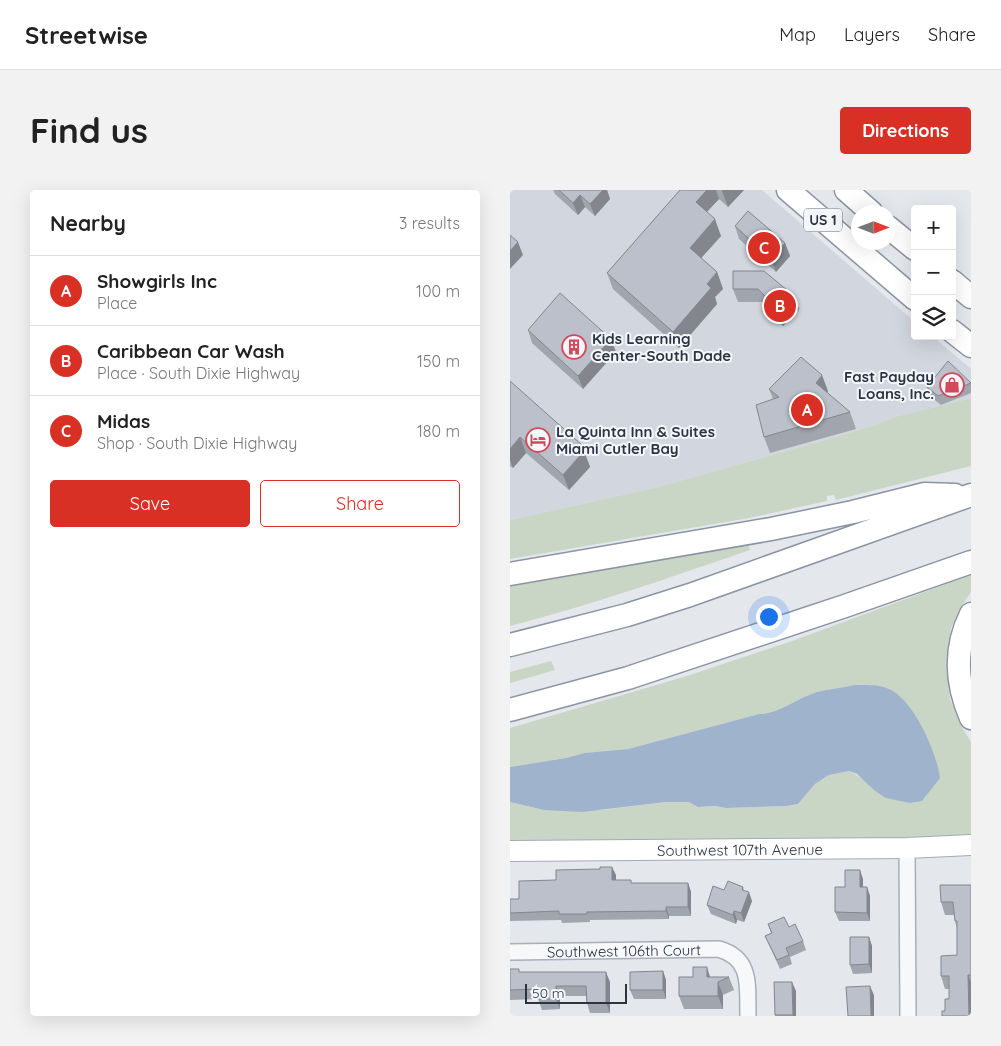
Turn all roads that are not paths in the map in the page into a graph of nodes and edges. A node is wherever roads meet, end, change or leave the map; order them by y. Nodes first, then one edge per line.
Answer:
1 (788, 190) edge
2 (846, 190) edge
3 (863, 205) edge
4 (896, 234) edge
5 (851, 239) edge
6 (911, 246) edge
7 (864, 250) edge
8 (956, 284) edge
9 (911, 295) edge
10 (971, 296) edge
11 (956, 333) edge
12 (971, 346) edge
13 (971, 495) edge
14 (971, 562) edge
15 (510, 574) edge
16 (971, 614) edge
17 (510, 645) edge
18 (510, 710) edge
19 (971, 718) edge
20 (971, 845) edge
21 (906, 848) junction
22 (510, 851) edge
23 (510, 952) edge
24 (748, 1016) edge
25 (908, 1016) edge

1 - 5 highway, US 1
2 - 3 highway, US 1
4 - 6 highway
7 - 9 highway, US 1
8 - 10 highway
11 - 12 highway
13 - 15 highway
13 - 17 highway
14 - 18 highway
16 - 19 highway
20 - 21 main road, Southwest 107th Avenue
21 - 22 main road, Southwest 107th Avenue
21 - 25 street
23 - 24 street, Southwest 106th Court

